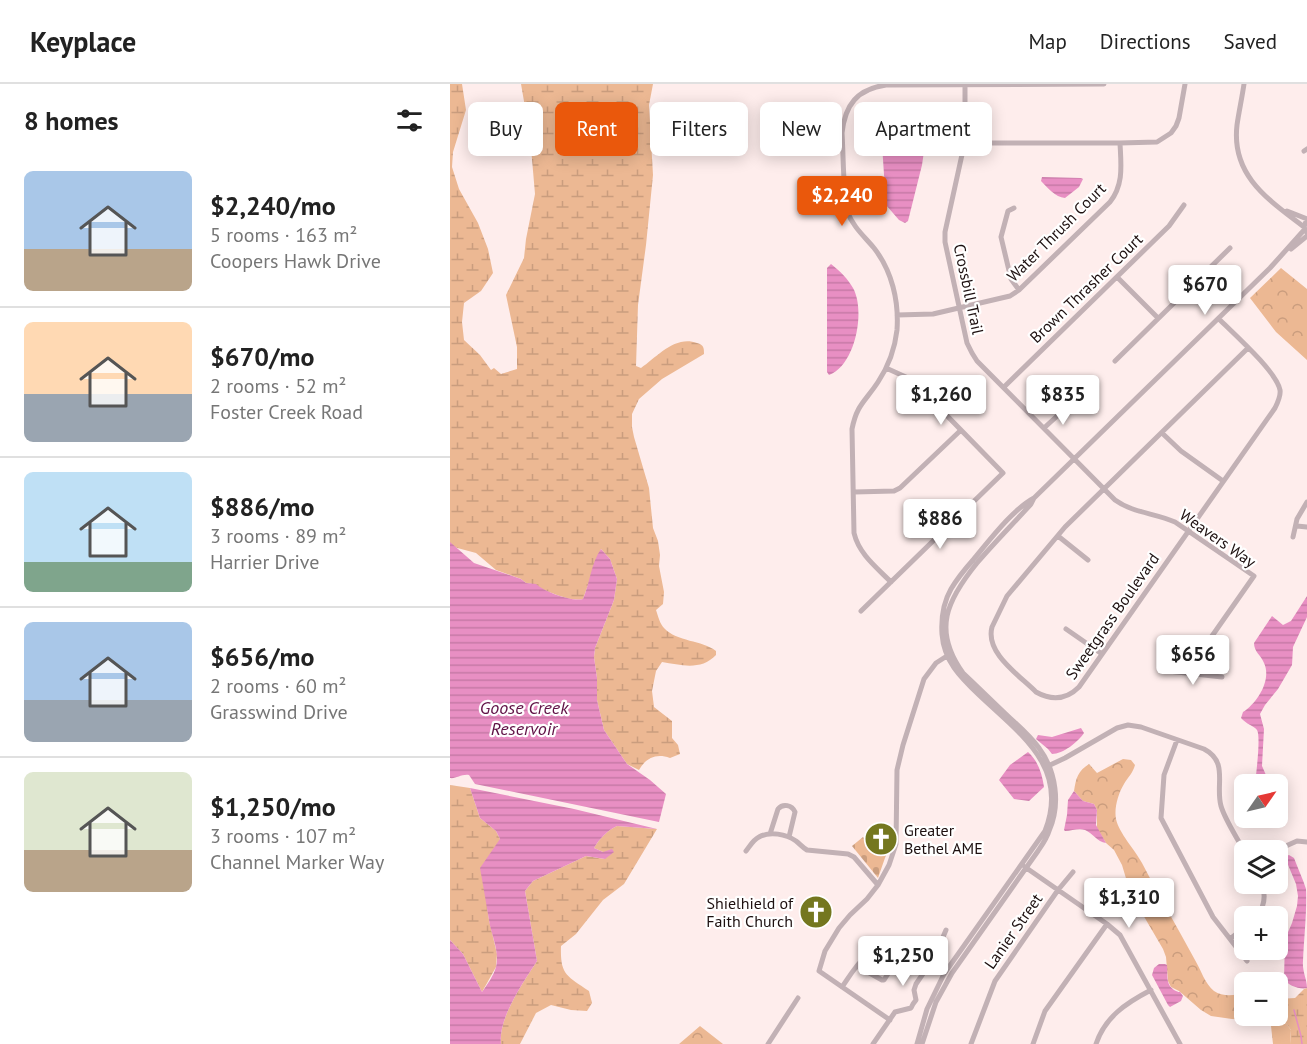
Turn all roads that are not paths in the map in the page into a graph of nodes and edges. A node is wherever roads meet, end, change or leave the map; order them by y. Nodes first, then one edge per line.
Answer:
1 (965, 84) edge
2 (1104, 84) edge
3 (1185, 84) edge
4 (1244, 84) edge
5 (965, 102) edge
6 (992, 143) edge
7 (1120, 143) junction
8 (962, 156) edge
9 (1185, 205) dead end
10 (1014, 208) dead end
11 (1280, 208) junction
12 (1307, 219) edge
13 (1306, 231) edge
14 (1230, 248) dead end
15 (1117, 277) junction
16 (1020, 290) junction
17 (959, 308) junction
18 (897, 315) junction
19 (1158, 318) junction
20 (1219, 319) junction
21 (1248, 348) junction
22 (1115, 361) dead end
23 (886, 368) junction
24 (1004, 387) junction
25 (1066, 406) dead end
26 (1044, 428) junction
27 (961, 430) junction
28 (1162, 433) junction
29 (1074, 460) junction
30 (1223, 481) junction
31 (1104, 489) junction
32 (854, 492) junction
33 (1307, 502) edge
34 (1297, 526) junction
35 (1307, 527) edge
36 (1189, 531) junction
37 (1058, 536) junction
38 (1293, 537) dead end
39 (1088, 560) dead end
40 (891, 582) junction
41 (861, 611) dead end
42 (1066, 628) dead end
43 (1102, 654) junction
44 (950, 655) junction
45 (1168, 671) dead end
46 (1193, 674) junction
47 (1222, 677) dead end
48 (1177, 740) junction
49 (1219, 750) dead end
50 (1213, 756) junction
51 (1048, 766) junction
52 (770, 834) junction
53 (789, 837) junction
54 (1238, 840) edge
55 (1307, 842) edge
56 (1288, 845) edge
57 (746, 851) dead end
58 (1024, 866) junction
59 (1073, 872) dead end
60 (878, 885) junction
61 (1058, 890) junction
62 (1107, 924) junction
63 (946, 930) dead end
64 (1234, 936) edge
65 (1230, 939) junction
66 (1247, 961) dead end
67 (857, 966) junction
68 (842, 987) junction
69 (1150, 990) junction
70 (798, 998) dead end
71 (890, 1020) junction
72 (768, 1044) edge
73 (873, 1044) edge
74 (920, 1044) edge
75 (971, 1044) edge
76 (1033, 1044) edge
77 (1096, 1044) edge
78 (1180, 1044) edge

1 - 2 street
1 - 5 street, Crossbill Trail
1 - 18 street
3 - 7 street
4 - 11 street
6 - 7 street
7 - 16 street, Water Thrush Court
8 - 17 street, Crossbill Trail
9 - 15 street, Brown Thrasher Court
10 - 16 street
11 - 12 street
11 - 13 street
12 - 13 street
13 - 20 street
14 - 19 street
15 - 19 street
15 - 24 street, Brown Thrasher Court
16 - 17 street, Water Thrush Court
17 - 18 street, Water Thrush Court
17 - 24 street, Crossbill Trail
18 - 23 street
19 - 22 street
20 - 21 street, Sweetgrass Boulevard
20 - 29 street
21 - 28 street, Sweetgrass Boulevard
21 - 30 street, Sweetgrass Boulevard
23 - 27 street
23 - 32 street
24 - 26 street, Crossbill Trail
25 - 26 street
26 - 29 street, Crossbill Trail
27 - 32 street
27 - 40 street
28 - 30 street
28 - 31 street, Sweetgrass Boulevard
29 - 31 street, Weavers Way
29 - 44 street
30 - 36 street, Sweetgrass Boulevard
31 - 36 street, Weavers Way
31 - 37 street, Sweetgrass Boulevard
32 - 40 street
33 - 34 street
34 - 35 street
34 - 38 street
36 - 43 street, Sweetgrass Boulevard
36 - 46 street, Weavers Way
37 - 39 street
37 - 43 street, Sweetgrass Boulevard
40 - 41 street
42 - 43 street
44 - 51 street
44 - 60 street
45 - 46 street
46 - 47 street
48 - 50 street
48 - 51 street
48 - 65 street
49 - 50 street
50 - 54 street
51 - 58 street
52 - 53 street
52 - 53 street
52 - 57 street
53 - 60 street
55 - 56 street
58 - 61 street
58 - 74 street
59 - 61 street, Lanier Street
60 - 68 street
61 - 62 street
61 - 75 street, Lanier Street
62 - 69 street
62 - 76 street
63 - 71 street
64 - 65 street
65 - 66 street
67 - 67 street
67 - 68 street
68 - 71 street
69 - 77 street
69 - 78 street
70 - 72 street
71 - 73 street

